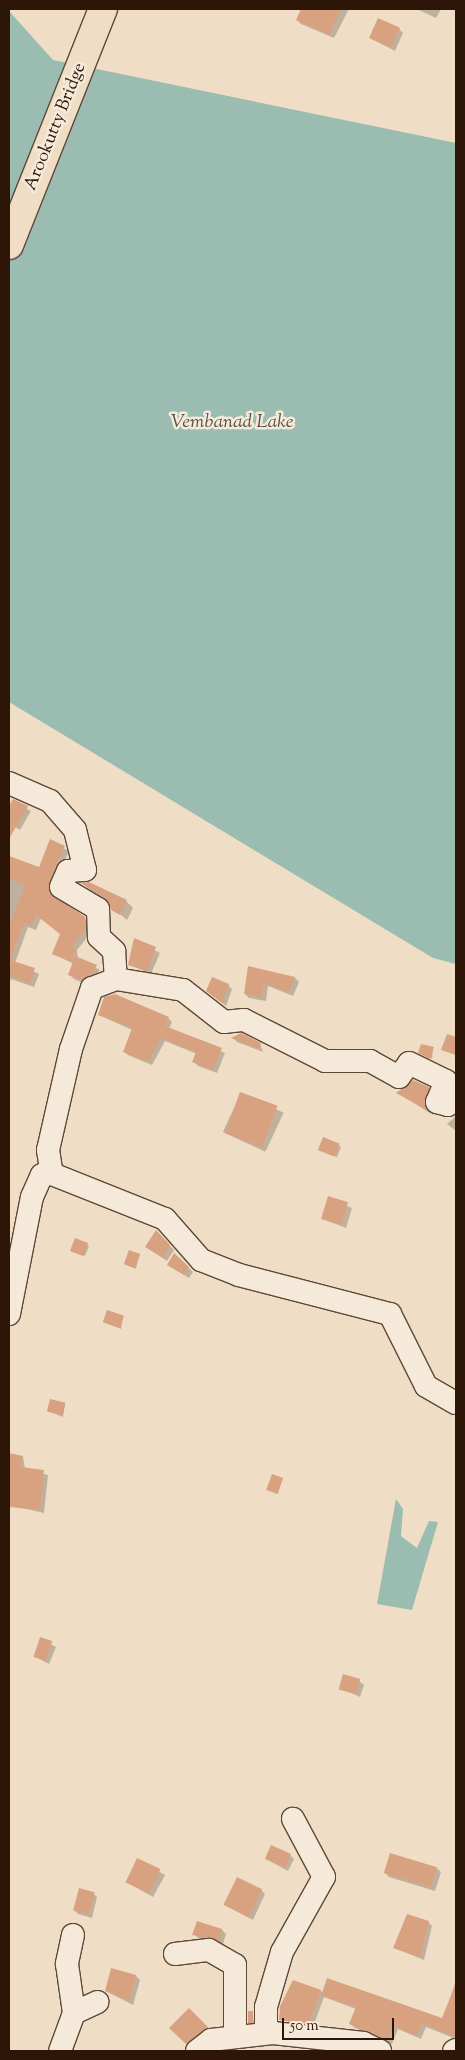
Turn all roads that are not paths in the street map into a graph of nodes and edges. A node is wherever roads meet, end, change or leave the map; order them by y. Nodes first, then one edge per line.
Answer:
1 (103, 9) edge
2 (9, 246) edge
3 (9, 784) edge
4 (116, 979) junction
5 (456, 1086) edge
6 (52, 1174) junction
7 (9, 1314) edge
8 (456, 1403) edge
9 (293, 1819) dead end
10 (74, 1935) dead end
11 (175, 1954) dead end
12 (98, 2002) dead end
13 (74, 2013) junction
14 (273, 2032) junction
15 (235, 2037) junction
16 (60, 2051) edge
17 (197, 2051) edge
18 (380, 2051) edge

1 - 2 main road, Arookutty Bridge
3 - 4 street
4 - 5 street
4 - 6 street
6 - 7 street
6 - 8 street
9 - 14 street
10 - 13 street
11 - 15 street
12 - 13 street
13 - 16 street
14 - 15 street
14 - 18 street
15 - 17 street

